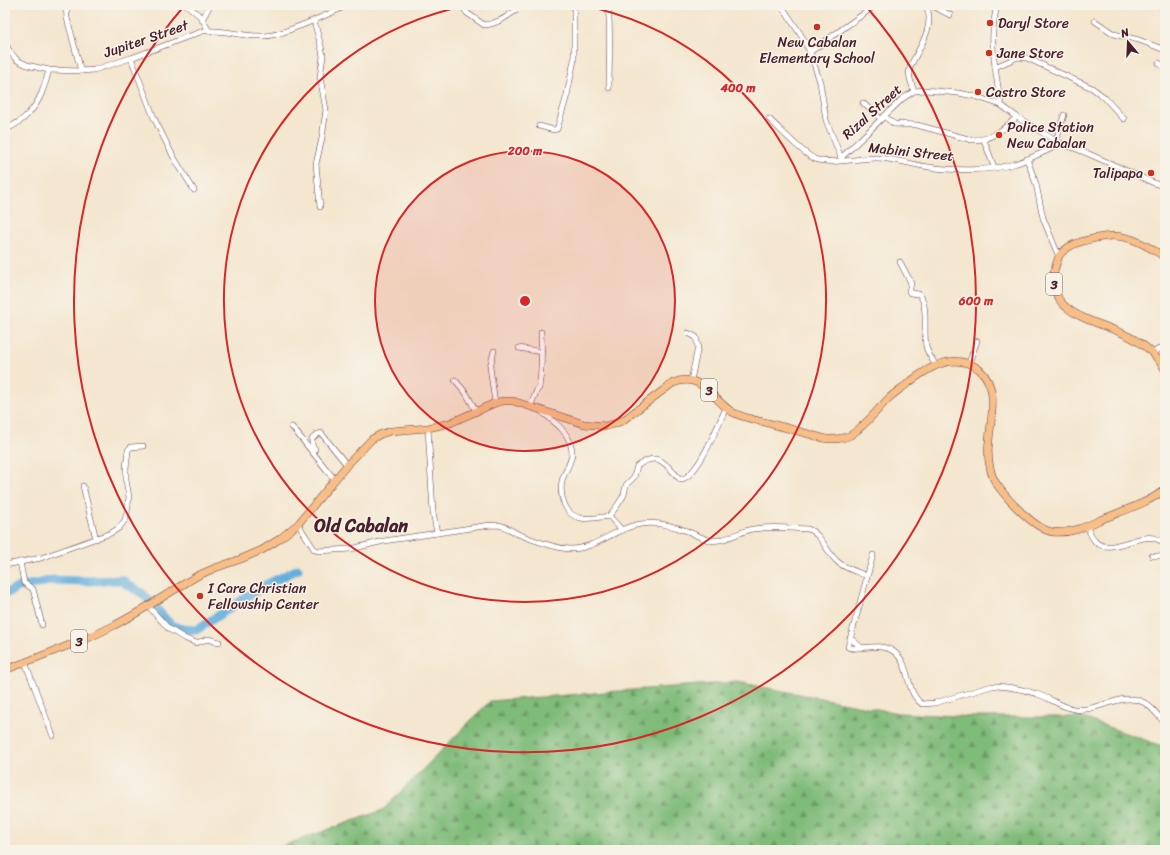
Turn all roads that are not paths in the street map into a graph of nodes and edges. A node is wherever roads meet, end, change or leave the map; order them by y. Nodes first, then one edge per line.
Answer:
1 (66, 5) edge
2 (187, 5) edge
3 (210, 5) edge
4 (348, 5) edge
5 (461, 5) edge
6 (524, 5) edge
7 (574, 5) edge
8 (608, 5) edge
9 (781, 5) edge
10 (876, 5) edge
11 (926, 5) edge
12 (931, 5) edge
13 (997, 5) edge
14 (1158, 5) edge
15 (1165, 7) edge
16 (950, 15) dead end
17 (202, 20) junction
18 (314, 21) junction
19 (1095, 21) dead end
20 (209, 31) junction
21 (5, 42) edge
22 (1165, 50) edge
23 (810, 52) junction
24 (130, 58) junction
25 (1159, 63) dead end
26 (995, 67) junction
27 (1165, 68) edge
28 (49, 70) junction
29 (81, 71) junction
30 (609, 88) dead end
31 (914, 91) junction
32 (863, 103) dead end
33 (1002, 105) junction
34 (1064, 115) dead end
35 (1017, 117) junction
36 (883, 118) junction
37 (769, 119) dead end
38 (1124, 119) dead end
39 (539, 126) dead end
40 (5, 130) edge
41 (984, 140) junction
42 (1059, 142) junction
43 (842, 159) junction
44 (1027, 159) junction
45 (994, 167) junction
46 (1165, 187) edge
47 (194, 190) dead end
48 (320, 207) dead end
49 (1059, 257) junction
50 (1165, 257) edge
51 (900, 262) dead end
52 (541, 332) dead end
53 (688, 333) dead end
54 (977, 341) dead end
55 (1165, 346) edge
56 (520, 348) dead end
57 (494, 351) dead end
58 (542, 352) junction
59 (1152, 352) junction
60 (969, 363) junction
61 (936, 366) junction
62 (1165, 369) edge
63 (455, 380) dead end
64 (691, 380) junction
65 (495, 403) junction
66 (530, 407) junction
67 (726, 408) junction
68 (539, 410) junction
69 (476, 411) junction
70 (292, 427) dead end
71 (428, 428) junction
72 (143, 446) dead end
73 (315, 448) dead end
74 (347, 465) junction
75 (334, 480) junction
76 (83, 486) dead end
77 (1165, 489) edge
78 (609, 516) junction
79 (298, 524) junction
80 (1087, 526) junction
81 (622, 530) junction
82 (437, 533) junction
83 (96, 538) junction
84 (1165, 544) edge
85 (1165, 554) edge
86 (873, 555) dead end
87 (1152, 556) dead end
88 (20, 562) junction
89 (5, 565) edge
90 (867, 576) junction
91 (149, 606) junction
92 (42, 626) dead end
93 (850, 638) junction
94 (219, 642) dead end
95 (861, 647) junction
96 (25, 662) junction
97 (5, 670) edge
98 (1165, 723) edge
99 (53, 736) dead end

1 - 29 street
2 - 17 street
3 - 17 street
4 - 18 street, Jupiter Street
5 - 6 street
7 - 39 street
8 - 30 street
9 - 23 street
10 - 23 street
11 - 31 street
12 - 16 street
13 - 26 street
14 - 15 street
17 - 20 street
18 - 20 street, Jupiter Street
18 - 48 street
19 - 22 street
20 - 24 street, Jupiter Street
21 - 28 street, Jupiter Street
23 - 43 street
24 - 29 street, Jupiter Street
24 - 47 street
25 - 27 street
26 - 33 street
26 - 38 street
28 - 29 street, Jupiter Street
28 - 40 street
31 - 33 street, Rizal Street
31 - 36 street, Rizal Street
32 - 36 street
33 - 35 street, Rizal Street
34 - 42 street
35 - 41 street
35 - 42 street, Rizal Street
36 - 41 street
36 - 43 street, Rizal Street
37 - 43 street, Mabini Street
41 - 45 street
42 - 44 street, Mabini Street
42 - 46 street, Rizal Street
43 - 45 street, Mabini Street
44 - 45 street, Mabini Street
44 - 49 street
49 - 50 highway, 3
49 - 59 highway, 3
51 - 61 street
52 - 58 street
53 - 64 street
54 - 60 street
55 - 59 street
56 - 58 street
57 - 65 street
58 - 66 street
59 - 62 highway, 3
60 - 61 highway, 3
60 - 80 highway
61 - 67 highway, 3
63 - 69 street
64 - 67 highway, 3
64 - 68 highway, 3
65 - 66 highway, 3
65 - 69 highway, 3
66 - 68 highway, 3
67 - 78 street
68 - 78 street
69 - 71 highway, 3
70 - 75 street
71 - 74 highway, 3
71 - 82 street
72 - 83 street
73 - 74 street
74 - 75 highway, 3
75 - 79 highway, 3
76 - 83 street
77 - 80 highway
78 - 81 street
79 - 82 street
79 - 91 highway, 3
80 - 84 street
81 - 82 street
81 - 90 street
83 - 88 street
85 - 87 street
86 - 90 street
88 - 89 street
88 - 92 street
90 - 93 street
91 - 94 street
91 - 96 highway, 3
93 - 95 street
93 - 95 street
95 - 98 street
96 - 97 highway, 3
96 - 99 street

